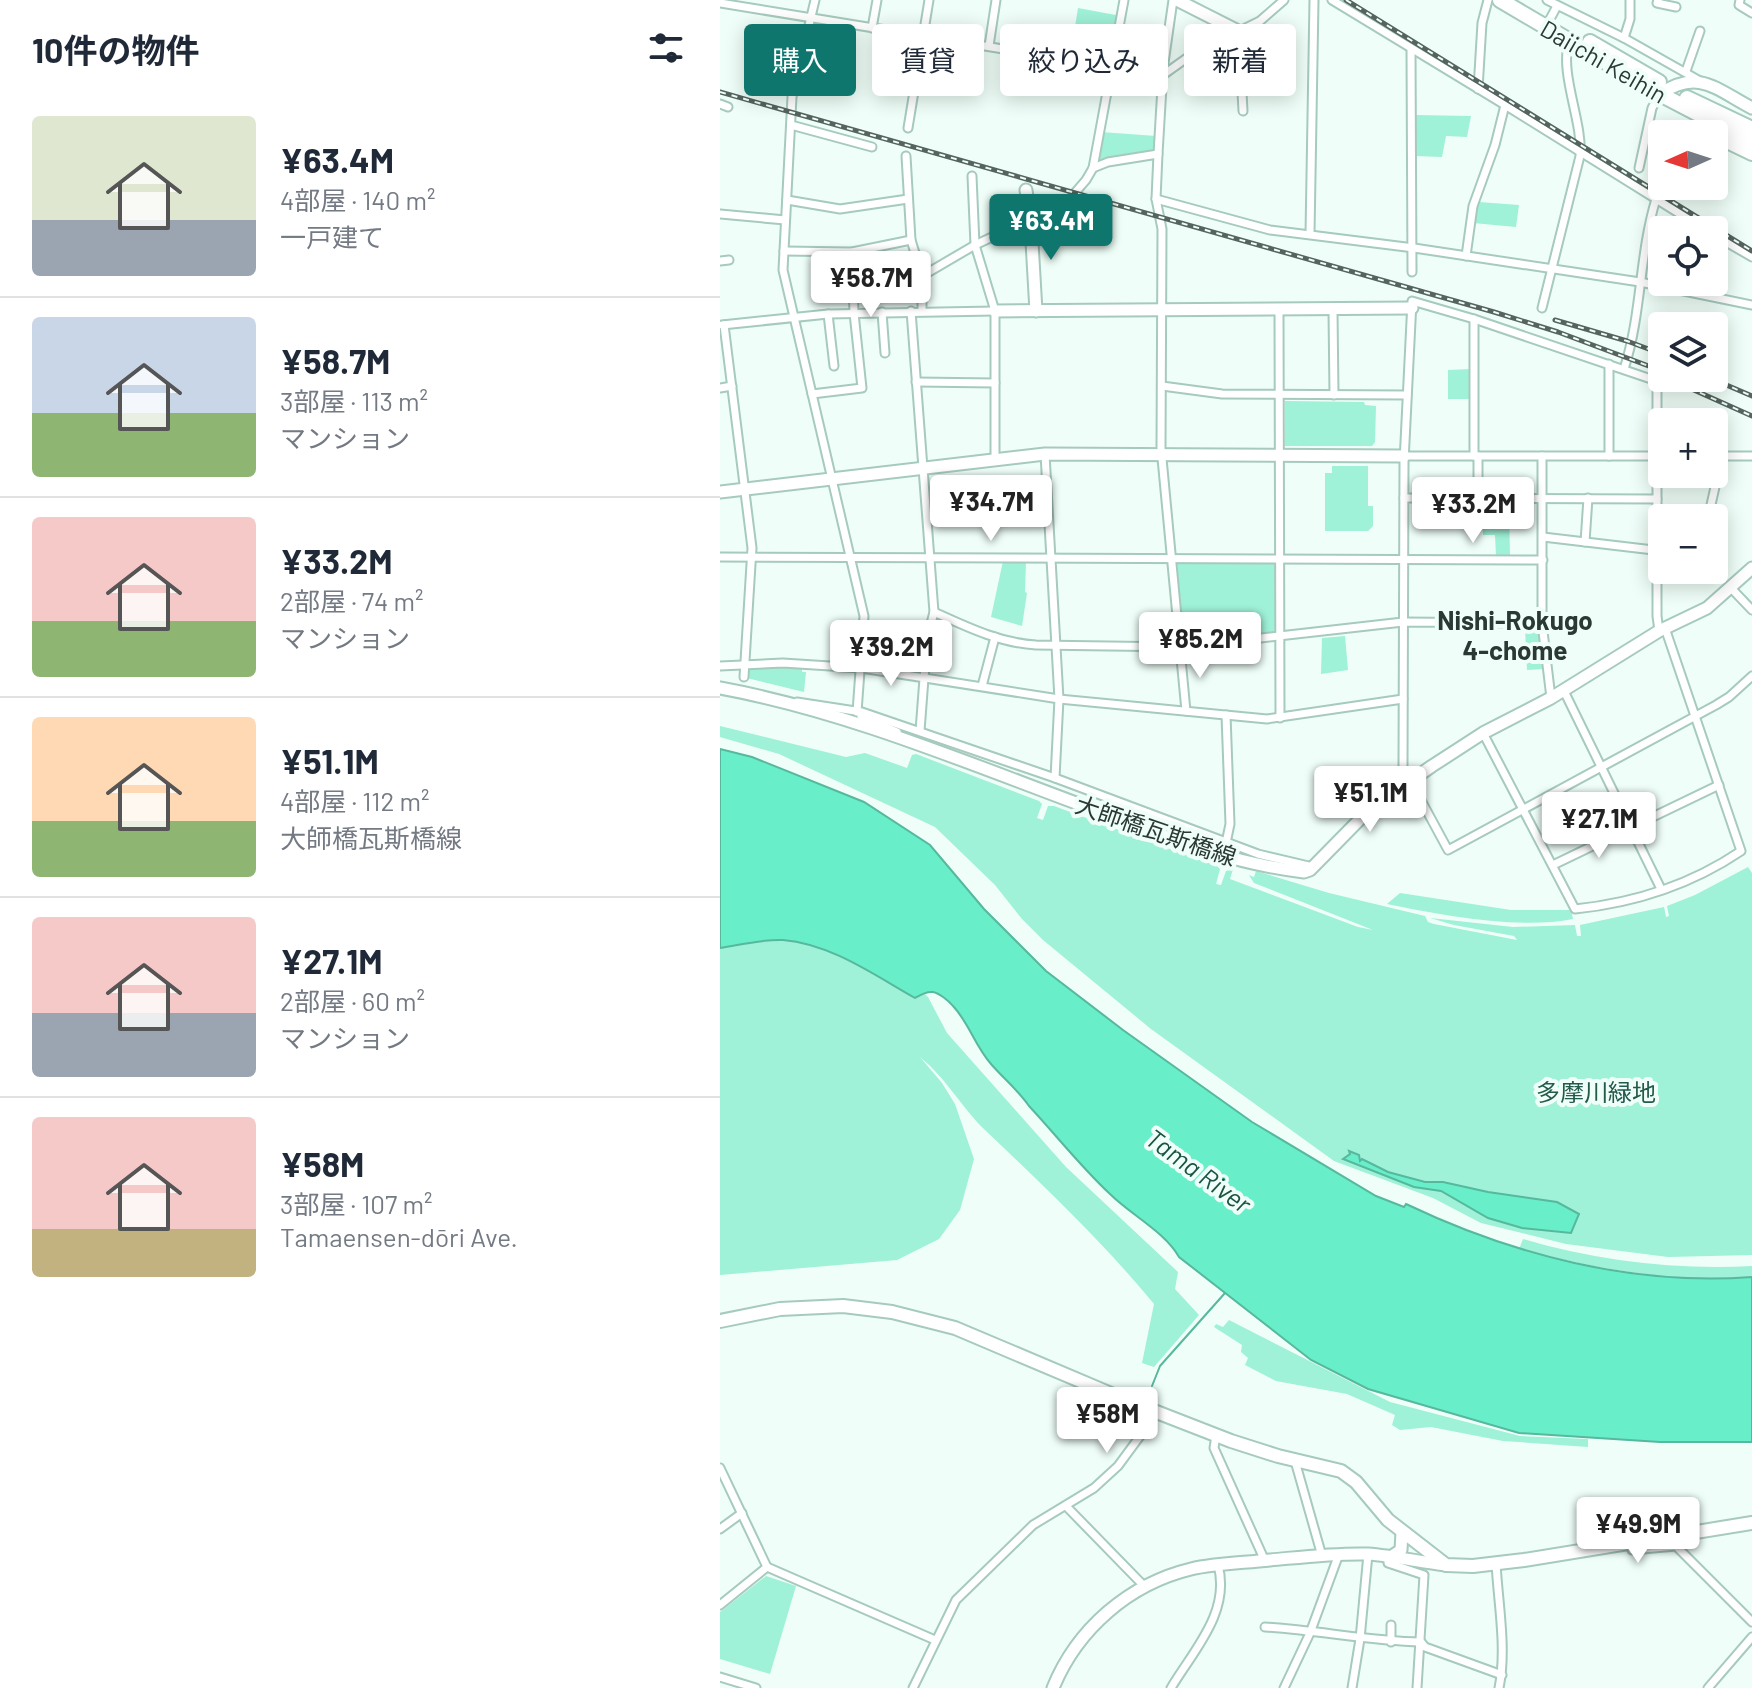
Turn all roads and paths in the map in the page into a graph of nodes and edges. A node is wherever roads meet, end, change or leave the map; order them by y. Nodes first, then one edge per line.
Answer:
1 (815, 0) edge
2 (877, 0) edge
3 (929, 0) edge
4 (996, 0) edge
5 (1124, 0) edge
6 (1175, 0) edge
7 (1284, 0) edge
8 (1314, 0) edge
9 (1332, 0) edge
10 (1488, 0) edge
11 (1500, 0) edge
12 (1517, 0) edge
13 (1547, 0) edge
14 (1630, 0) edge
15 (1658, 0) edge
16 (1740, 0) edge
17 (720, 3) edge
18 (1676, 7) dead end
19 (1558, 8) edge
20 (1752, 13) edge
21 (811, 17) junction
22 (873, 24) edge
23 (925, 24) edge
24 (1119, 24) edge
25 (1220, 24) edge
26 (1253, 24) edge
27 (872, 28) edge
28 (1700, 31) dead end
29 (1624, 38) junction
30 (1569, 41) junction
31 (1168, 44) edge
32 (984, 45) edge
33 (989, 46) junction
34 (1000, 48) edge
35 (1411, 49) junction
36 (1686, 71) junction
37 (1700, 81) junction
38 (1478, 89) junction
39 (1665, 91) junction
40 (913, 96) edge
41 (1106, 96) edge
42 (1162, 96) edge
43 (1242, 96) edge
44 (1505, 105) junction
45 (1751, 108) edge
46 (1243, 111) dead end
47 (791, 125) junction
48 (1752, 127) edge
49 (908, 128) dead end
50 (1752, 142) edge
51 (872, 147) dead end
52 (1581, 152) junction
53 (1752, 153) edge
54 (1158, 154) junction
55 (906, 156) dead end
56 (1093, 168) junction
57 (1639, 168) dead end
58 (972, 176) dead end
59 (1026, 190) dead end
60 (1648, 194) edge
61 (908, 199) junction
62 (1156, 199) junction
63 (787, 200) junction
64 (1656, 200) edge
65 (1658, 200) edge
66 (720, 214) edge
67 (1683, 216) edge
68 (785, 220) junction
69 (1030, 220) junction
70 (1310, 234) junction
71 (911, 240) junction
72 (1728, 243) edge
73 (975, 245) junction
74 (1414, 248) junction
75 (784, 251) junction
76 (852, 252) junction
77 (1466, 256) junction
78 (1752, 257) edge
79 (1552, 269) junction
80 (1412, 272) dead end
81 (922, 276) junction
82 (1640, 282) junction
83 (1752, 305) edge
84 (1412, 308) junction
85 (1542, 308) dead end
86 (1162, 310) junction
87 (1279, 310) junction
88 (1333, 310) junction
89 (911, 311) junction
90 (922, 311) junction
91 (995, 311) junction
92 (1036, 311) junction
93 (882, 312) junction
94 (854, 313) junction
95 (828, 314) junction
96 (795, 318) junction
97 (1474, 319) junction
98 (722, 325) edge
99 (885, 353) dead end
100 (1609, 364) junction
101 (834, 366) dead end
102 (1624, 369) junction
103 (916, 382) junction
104 (995, 383) junction
105 (732, 386) junction
106 (1162, 386) junction
107 (720, 388) edge
108 (812, 394) junction
109 (1279, 395) junction
110 (1334, 395) junction
111 (1407, 395) junction
112 (1658, 408) edge
113 (1045, 454) junction
114 (1162, 455) junction
115 (1280, 455) junction
116 (1404, 456) junction
117 (1476, 456) junction
118 (1542, 456) junction
119 (1609, 456) junction
120 (1648, 456) edge
121 (1728, 456) edge
122 (1752, 456) edge
123 (995, 460) junction
124 (923, 468) junction
125 (831, 479) junction
126 (1658, 488) edge
127 (745, 489) junction
128 (720, 492) edge
129 (1404, 498) junction
130 (1478, 498) junction
131 (1542, 498) junction
132 (1588, 498) junction
133 (1657, 499) junction
134 (1657, 504) edge
135 (1543, 537) junction
136 (1585, 542) junction
137 (1648, 549) edge
138 (720, 557) edge
139 (752, 557) junction
140 (850, 558) junction
141 (931, 558) junction
142 (1050, 559) junction
143 (1172, 559) junction
144 (1279, 559) junction
145 (1403, 560) junction
146 (1543, 560) junction
147 (1752, 568) edge
148 (1658, 584) edge
149 (1731, 588) junction
150 (1752, 610) edge
151 (934, 612) junction
152 (1403, 622) junction
153 (1542, 623) junction
154 (1662, 629) junction
155 (1279, 636) junction
156 (995, 637) junction
157 (1056, 644) junction
158 (1182, 647) junction
159 (745, 665) junction
160 (720, 666) edge
161 (861, 668) junction
162 (1752, 676) edge
163 (744, 677) dead end
164 (925, 677) junction
165 (982, 686) junction
166 (720, 688) edge
167 (1564, 691) junction
168 (1551, 698) junction
169 (1059, 699) junction
170 (1403, 699) junction
171 (793, 706) junction
172 (1186, 711) junction
173 (857, 712) junction
174 (1226, 715) junction
175 (1694, 716) junction
176 (1280, 718) junction
177 (920, 731) junction
178 (1483, 733) junction
179 (902, 740) junction
180 (1602, 767) junction
181 (1055, 778) junction
182 (1410, 781) junction
183 (1719, 785) junction
184 (1523, 809) junction
185 (1631, 827) junction
186 (1226, 843) junction
187 (1553, 865) junction
188 (1313, 867) junction
189 (1661, 889) junction
190 (720, 1321) edge
191 (1157, 1413) junction
192 (1216, 1435) junction
193 (1295, 1461) junction
194 (720, 1468) edge
195 (1066, 1506) junction
196 (742, 1513) junction
197 (1752, 1523) edge
198 (720, 1529) edge
199 (1402, 1532) junction
200 (1629, 1541) junction
201 (1339, 1554) junction
202 (1368, 1554) junction
203 (1322, 1556) junction
204 (1390, 1556) junction
205 (1265, 1561) junction
206 (1496, 1563) junction
207 (1218, 1565) junction
208 (1446, 1565) junction
209 (767, 1567) junction
210 (1145, 1587) junction
211 (720, 1605) edge
212 (1751, 1618) edge
213 (1391, 1625) dead end
214 (1265, 1627) dead end
215 (1310, 1633) junction
216 (1752, 1637) edge
217 (1360, 1639) junction
218 (935, 1640) junction
219 (1391, 1642) junction
220 (1421, 1642) junction
221 (1502, 1675) junction
222 (720, 1677) edge
223 (756, 1688) edge
224 (913, 1688) edge
225 (1053, 1688) edge
226 (1171, 1688) edge
227 (1284, 1688) edge
228 (1352, 1688) edge
229 (1417, 1688) edge
230 (1499, 1688) edge
231 (1708, 1688) edge

1 - 21 street
2 - 22 street
3 - 23 street
4 - 33 street
5 - 24 street
6 - 25 street
6 - 31 street
7 - 26 street
8 - 70 street
9 - 35 street
10 - 38 street
11 - 30 highway, Daiichi Keihin
12 - 19 highway, Daiichi Keihin
13 - 19 street
14 - 29 street
15 - 18 street
16 - 20 street
17 - 21 street
19 - 29 street
19 - 39 highway, Daiichi Keihin
21 - 27 street
21 - 47 street
28 - 36 street
29 - 36 street
30 - 39 highway, Daiichi Keihin
30 - 52 street
32 - 33 street
33 - 34 street
35 - 38 street
35 - 74 street
36 - 37 street
37 - 39 street
37 - 45 street
38 - 44 street
39 - 48 highway, Daiichi Keihin
39 - 50 highway, Daiichi Keihin
39 - 53 highway
39 - 57 street
40 - 49 street
41 - 56 street
42 - 54 street
43 - 46 street
44 - 52 street
44 - 77 street
45 - 48 street
47 - 51 street
47 - 63 street
52 - 60 street
52 - 79 street
54 - 56 street
54 - 62 street
55 - 61 street
56 - 69 street
58 - 73 street
59 - 69 street
61 - 63 street
61 - 71 street
62 - 70 street
62 - 86 street
63 - 68 street
64 - 82 street
65 - 67 street
66 - 68 street
68 - 75 street
69 - 73 street
69 - 92 street
70 - 74 street
71 - 76 street
71 - 81 street
72 - 78 street
73 - 81 street
73 - 91 street
74 - 77 street
74 - 80 street
75 - 76 street
75 - 96 street
76 - 94 street
77 - 79 street
79 - 82 street
79 - 85 street
81 - 90 street
82 - 83 street
82 - 102 street
84 - 88 street
84 - 97 street
84 - 111 street
86 - 87 street
86 - 92 street
86 - 106 street
87 - 88 street
87 - 109 street
88 - 110 street
89 - 90 street
89 - 93 street
89 - 103 street
90 - 91 street
91 - 92 street
91 - 104 street
93 - 94 street
93 - 99 street
94 - 95 street
94 - 108 street
95 - 96 street
95 - 101 street
96 - 98 street
96 - 108 street
97 - 100 street
97 - 117 street
98 - 105 street
100 - 102 street
100 - 119 street
102 - 112 street
103 - 104 street
103 - 124 street
104 - 123 street
105 - 107 street
105 - 127 street
106 - 109 street
106 - 114 street
108 - 125 street
109 - 110 street
109 - 115 street
110 - 111 street
111 - 116 street
113 - 114 street
113 - 123 street
113 - 142 street
114 - 115 street
114 - 143 street
115 - 116 street
115 - 144 street
116 - 117 street
116 - 129 street
117 - 118 street
117 - 130 street
118 - 119 street
118 - 131 street
119 - 120 street
121 - 122 street
123 - 124 street
124 - 125 street
124 - 141 street
125 - 127 street
125 - 140 street
126 - 133 street
127 - 128 street
127 - 139 street
129 - 130 street
129 - 145 street
130 - 131 street
131 - 132 street
131 - 135 street
132 - 133 street
132 - 136 street
133 - 134 street
135 - 136 street
135 - 146 street
136 - 137 street
138 - 139 street
139 - 140 street
139 - 159 street
140 - 141 street
140 - 161 street
141 - 142 street
141 - 151 street
142 - 143 street
142 - 157 street
143 - 144 street
143 - 158 street
144 - 145 street
144 - 155 street
145 - 146 street
145 - 152 street
146 - 153 street
147 - 149 street
148 - 154 street
149 - 150 street
149 - 154 street
151 - 156 street
151 - 164 street
152 - 153 street
152 - 155 street
152 - 170 street
153 - 168 street
154 - 167 street
154 - 175 street
155 - 158 street
155 - 176 street
156 - 157 street
156 - 165 street
157 - 158 street
157 - 169 street
158 - 172 street
159 - 160 street
159 - 161 street
159 - 163 street
161 - 164 street
161 - 173 street
162 - 175 street
164 - 165 street
164 - 177 street
165 - 169 street
166 - 171 street, 大師橋瓦斯橋線
167 - 168 street
167 - 180 street
168 - 178 street
169 - 172 street
169 - 181 street
170 - 176 street
170 - 182 street
171 - 173 street
171 - 179 street, 大師橋瓦斯橋線
172 - 174 street
173 - 177 street
173 - 179 street
174 - 176 street
174 - 186 street
175 - 180 street
175 - 183 street
177 - 181 street
178 - 182 street
178 - 184 street
179 - 188 street, 大師橋瓦斯橋線
180 - 184 street
180 - 185 street
181 - 186 street
182 - 184 street
182 - 188 street
183 - 185 street
183 - 189 street
184 - 187 street
185 - 187 street
185 - 189 street
186 - 188 street
187 - 189 street
190 - 191 main road
191 - 192 main road
191 - 195 street
192 - 193 main road
192 - 205 street
193 - 199 main road
193 - 203 street
194 - 196 street
195 - 210 street
195 - 218 street
196 - 198 street
196 - 209 street
197 - 200 main road
199 - 204 street
199 - 208 main road
200 - 206 main road
200 - 212 street
201 - 202 street
201 - 203 street
201 - 215 street
202 - 204 street
202 - 217 street
203 - 205 street
204 - 208 street
204 - 220 street
205 - 207 street
206 - 208 main road
206 - 221 street
207 - 210 street
207 - 226 street
209 - 211 street
209 - 218 street
210 - 225 street
213 - 219 street
214 - 215 street
215 - 217 street
215 - 227 street
216 - 231 street
217 - 219 street
217 - 228 street
218 - 224 street
219 - 220 street
220 - 221 street
220 - 229 street
221 - 230 street
222 - 223 street

